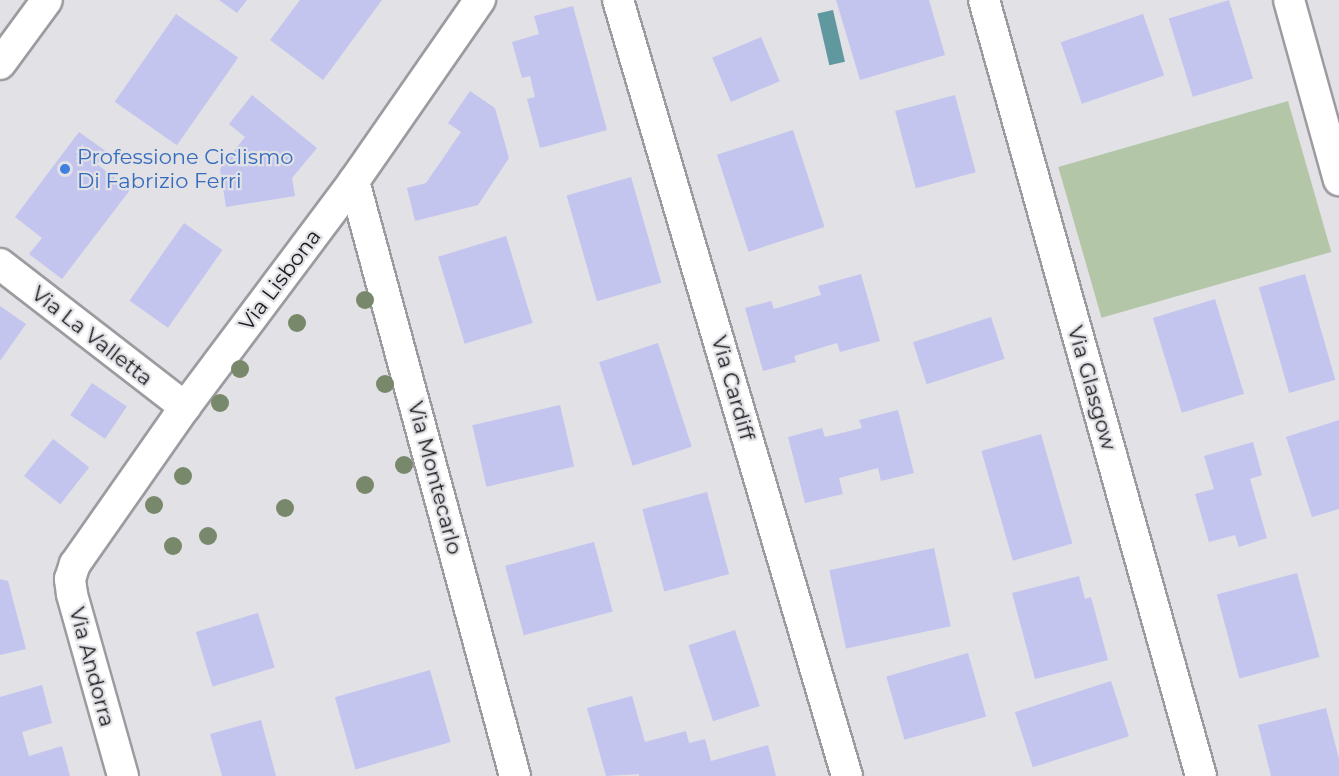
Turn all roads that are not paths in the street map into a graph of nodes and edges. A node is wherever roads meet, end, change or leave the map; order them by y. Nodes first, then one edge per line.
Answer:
1 (47, 0) edge
2 (480, 0) edge
3 (618, 0) edge
4 (984, 0) edge
5 (1288, 0) edge
6 (0, 64) edge
7 (1339, 180) edge
8 (354, 181) junction
9 (0, 264) edge
10 (185, 407) junction
11 (78, 558) joint
12 (123, 776) edge
13 (516, 776) edge
14 (847, 776) edge
15 (1201, 776) edge

1 - 6 street
2 - 8 street, Via Lisbona
3 - 14 street, Via Cardiff
4 - 15 street, Via Glasgow
5 - 7 street
8 - 10 street, Via Lisbona
8 - 13 street, Via Montecarlo
9 - 10 street, Via La Valletta
10 - 11 street, Via Lisbona
11 - 12 street, Via Andorra

